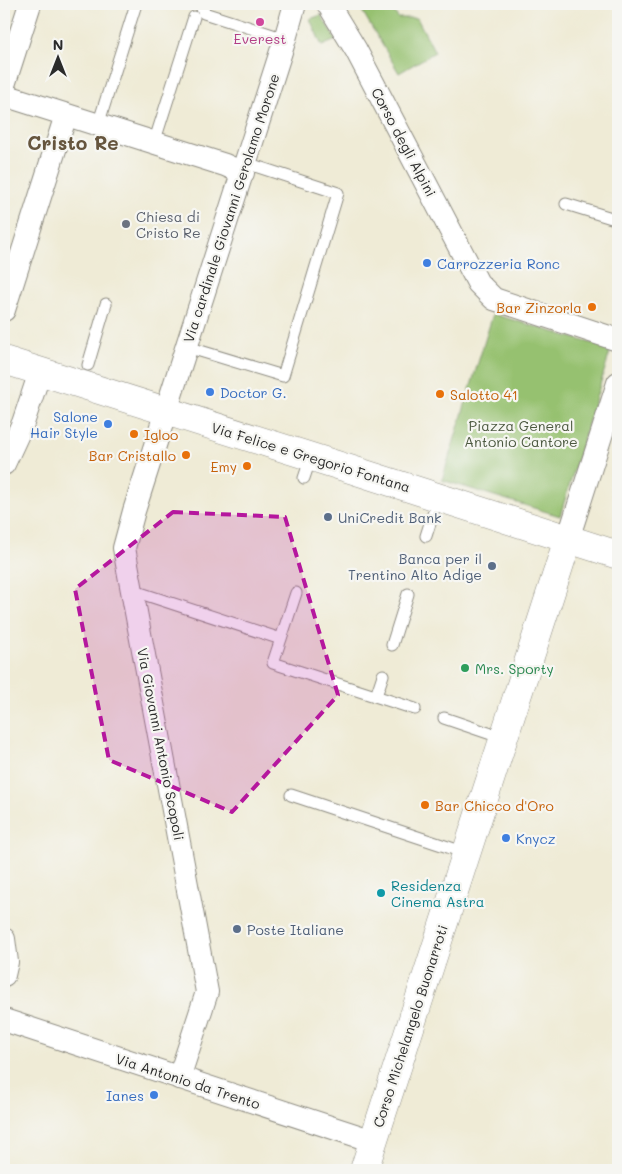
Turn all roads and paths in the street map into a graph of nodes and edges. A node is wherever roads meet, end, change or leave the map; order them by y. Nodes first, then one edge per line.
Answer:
1 (30, 4) edge
2 (136, 4) edge
3 (200, 4) edge
4 (295, 4) edge
5 (328, 4) edge
6 (194, 17) dead end
7 (285, 39) junction
8 (4, 85) edge
9 (4, 95) edge
10 (66, 114) junction
11 (98, 125) junction
12 (154, 142) junction
13 (244, 168) junction
14 (566, 204) dead end
15 (618, 220) edge
16 (106, 304) dead end
17 (4, 310) edge
18 (616, 333) edge
19 (187, 347) junction
20 (4, 360) edge
21 (88, 365) dead end
22 (40, 372) junction
23 (618, 383) edge
24 (167, 412) junction
25 (4, 464) edge
26 (433, 514) dead end
27 (426, 536) dead end
28 (568, 539) junction
29 (618, 555) edge
30 (131, 590) junction
31 (296, 593) dead end
32 (408, 594) dead end
33 (281, 639) junction
34 (392, 645) dead end
35 (383, 675) dead end
36 (376, 696) junction
37 (415, 709) dead end
38 (444, 718) dead end
39 (504, 738) junction
40 (291, 795) dead end
41 (466, 853) junction
42 (4, 939) edge
43 (4, 975) edge
44 (4, 1020) edge
45 (179, 1078) junction
46 (373, 1141) junction
47 (364, 1170) edge

1 - 8 street
2 - 11 lane
3 - 7 lane
4 - 7 street, Via cardinale Giovanni Gerolamo Morone
5 - 18 street, Corso degli Alpini
6 - 12 lane
7 - 13 street, Via cardinale Giovanni Gerolamo Morone
9 - 10 street
10 - 11 street
10 - 17 street
11 - 12 street
12 - 13 street
13 - 19 street, Via cardinale Giovanni Gerolamo Morone
13 - 19 lane
14 - 15 lane
16 - 21 lane
19 - 24 street, Via cardinale Giovanni Gerolamo Morone
20 - 22 street, Via Felice e Gregorio Fontana
22 - 24 street, Via Felice e Gregorio Fontana
22 - 25 street
23 - 28 street
24 - 28 street, Via Felice e Gregorio Fontana
24 - 30 street, Via Giovanni Antonio Scopoli
26 - 27 lane
28 - 29 street, Via Felice e Gregorio Fontana
28 - 39 street, Corso Michelangelo Buonarroti
30 - 33 lane
30 - 45 street, Via Giovanni Antonio Scopoli
31 - 33 lane
32 - 34 lane
33 - 36 lane
35 - 36 lane
36 - 37 lane
38 - 39 lane
39 - 41 street, Corso Michelangelo Buonarroti
40 - 41 lane
41 - 46 street, Corso Michelangelo Buonarroti
42 - 43 street
44 - 45 street, Via Antonio da Trento
45 - 46 street, Via Antonio da Trento
46 - 47 street, Corso Michelangelo Buonarroti

